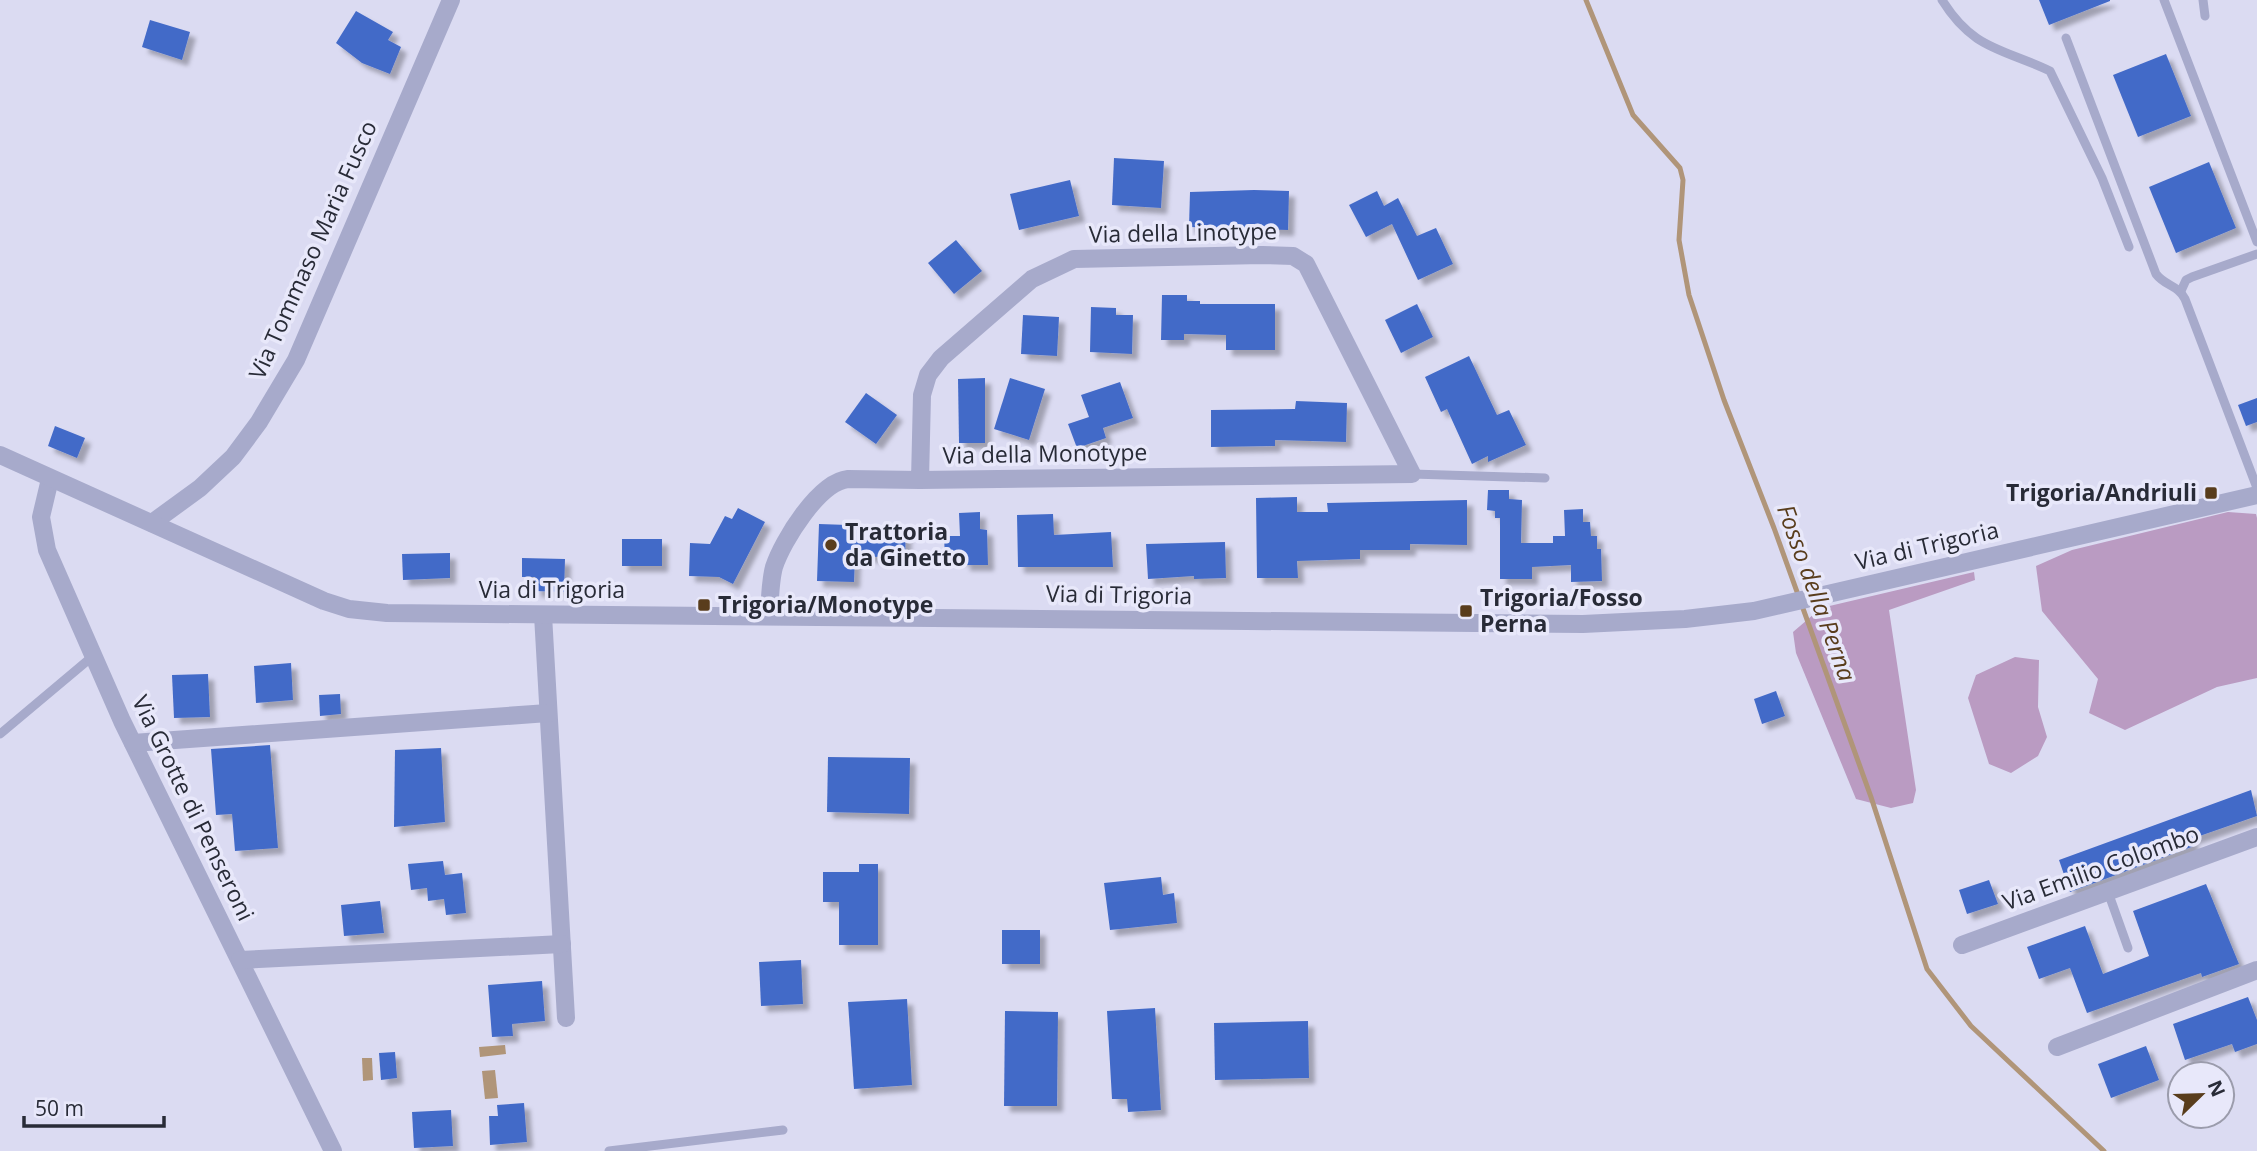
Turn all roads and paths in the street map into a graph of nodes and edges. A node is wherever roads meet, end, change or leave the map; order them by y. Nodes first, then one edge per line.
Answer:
1 (451, 0) edge
2 (1942, 0) edge
3 (2164, 0) edge
4 (2203, 0) edge
5 (2204, 16) dead end
6 (2066, 38) dead end
7 (2257, 242) edge
8 (2129, 247) dead end
9 (2257, 254) edge
10 (2181, 291) junction
11 (0, 455) edge
12 (1412, 474) junction
13 (1545, 478) dead end
14 (50, 479) junction
15 (920, 480) junction
16 (2257, 488) edge
17 (2257, 495) edge
18 (152, 523) junction
19 (543, 615) junction
20 (769, 615) junction
21 (93, 656) junction
22 (548, 713) junction
23 (0, 734) edge
24 (133, 743) junction
25 (2257, 837) edge
26 (2108, 892) junction
27 (562, 944) junction
28 (1962, 945) dead end
29 (2128, 947) dead end
30 (240, 960) junction
31 (2257, 970) edge
32 (566, 1018) dead end
33 (2057, 1047) dead end
34 (783, 1130) dead end
35 (333, 1151) edge
36 (609, 1151) edge

1 - 18 street, Via Tommaso Maria Fusco
2 - 8 lane
3 - 7 lane
4 - 5 lane
6 - 10 lane
9 - 10 lane
10 - 16 lane
11 - 14 street, Via di Trigoria
12 - 13 lane
12 - 15 street, Via della Monotype
12 - 15 street, Via della Linotype
14 - 18 street, Via di Trigoria
14 - 21 street, Via Grotte di Penseroni
15 - 20 street, Via della Monotype
17 - 20 street, Via di Trigoria
18 - 19 street, Via di Trigoria
19 - 20 street, Via di Trigoria
19 - 22 street
21 - 23 lane
21 - 24 street, Via Grotte di Penseroni
22 - 24 street
22 - 27 street
24 - 30 street, Via Grotte di Penseroni
25 - 26 street, Via Emilio Colombo
26 - 28 street, Via Emilio Colombo
26 - 29 lane
27 - 30 street
27 - 32 street
30 - 35 street, Via Grotte di Penseroni
31 - 33 street
34 - 36 lane

